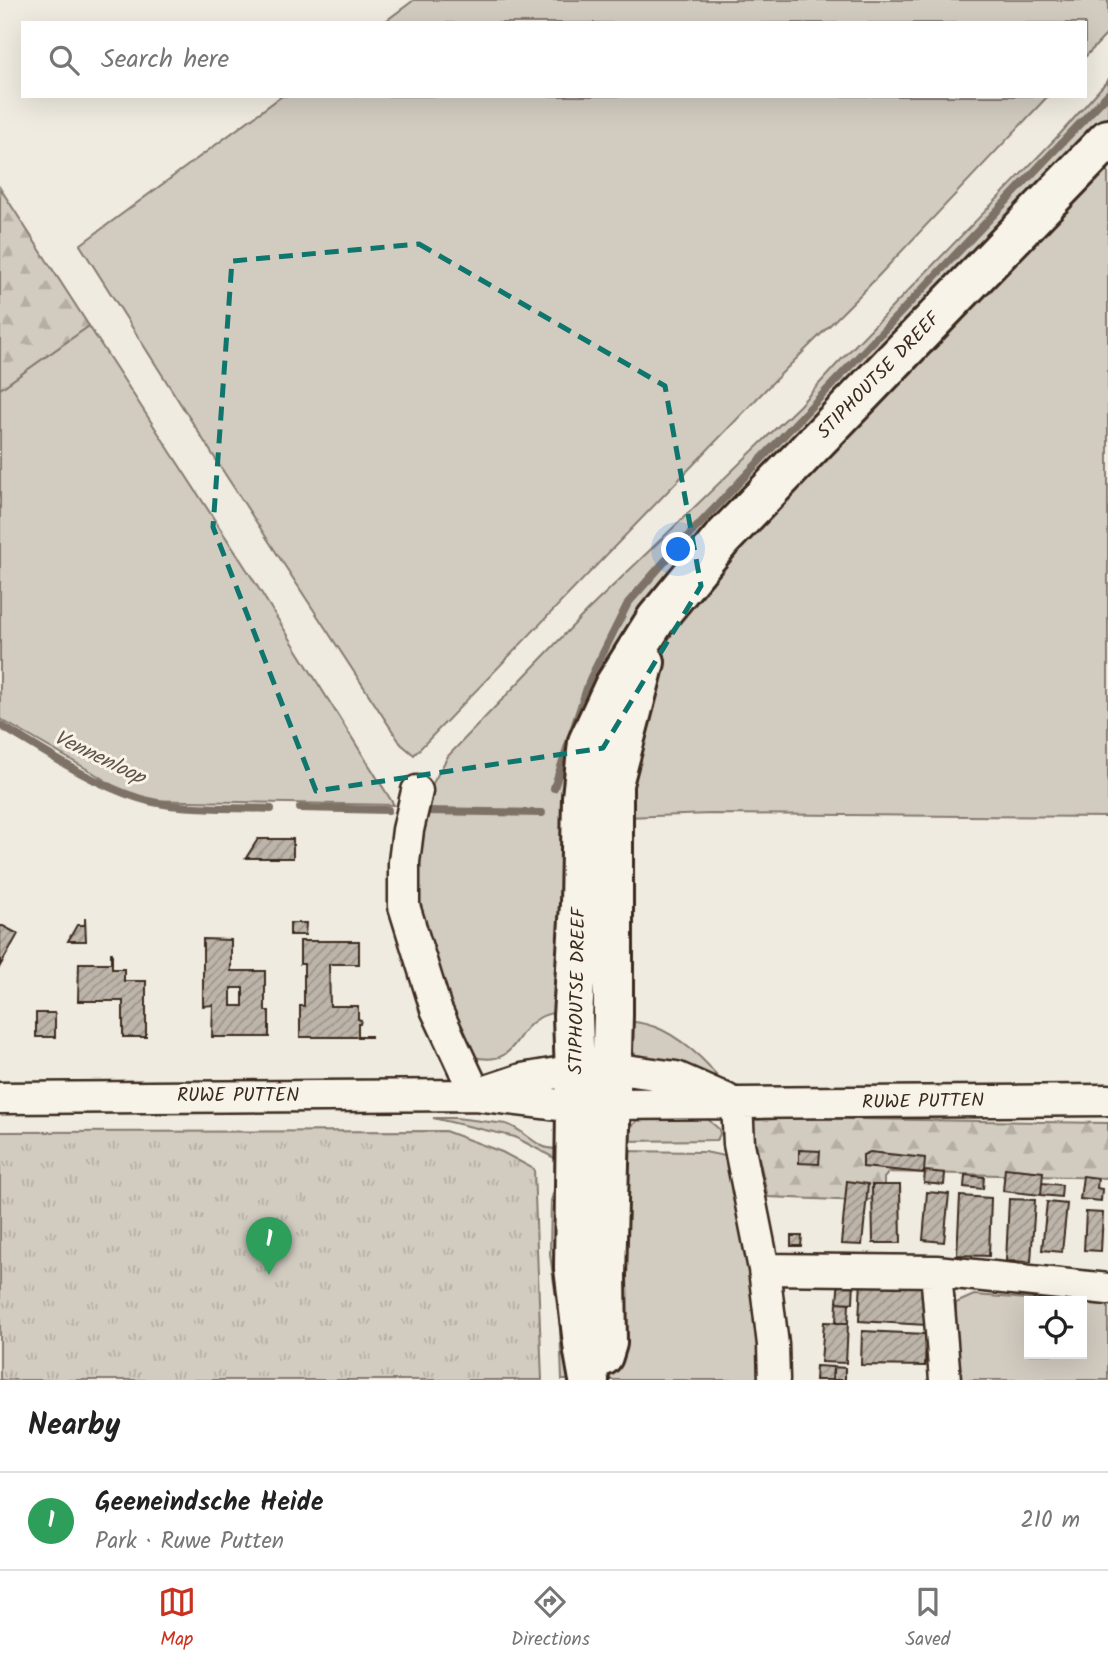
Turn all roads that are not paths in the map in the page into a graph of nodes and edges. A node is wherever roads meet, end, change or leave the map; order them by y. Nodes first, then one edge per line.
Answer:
1 (1108, 139) edge
2 (417, 791) dead end
3 (593, 1087) junction
4 (476, 1094) junction
5 (0, 1098) edge
6 (1108, 1100) edge
7 (737, 1104) junction
8 (764, 1269) junction
9 (936, 1271) junction
10 (1108, 1289) edge
11 (589, 1380) edge
12 (597, 1380) edge
13 (774, 1380) edge
14 (945, 1380) edge

1 - 3 main road, STIPHOUTSE DREEF
2 - 4 street
3 - 4 street, RUWE PUTTEN
3 - 7 street, RUWE PUTTEN
3 - 11 main road, STIPHOUTSE DREEF
3 - 12 main road, STIPHOUTSE DREEF
4 - 5 street, RUWE PUTTEN
6 - 7 street, RUWE PUTTEN
7 - 8 street
8 - 9 street
8 - 13 street
9 - 10 street
9 - 14 street

